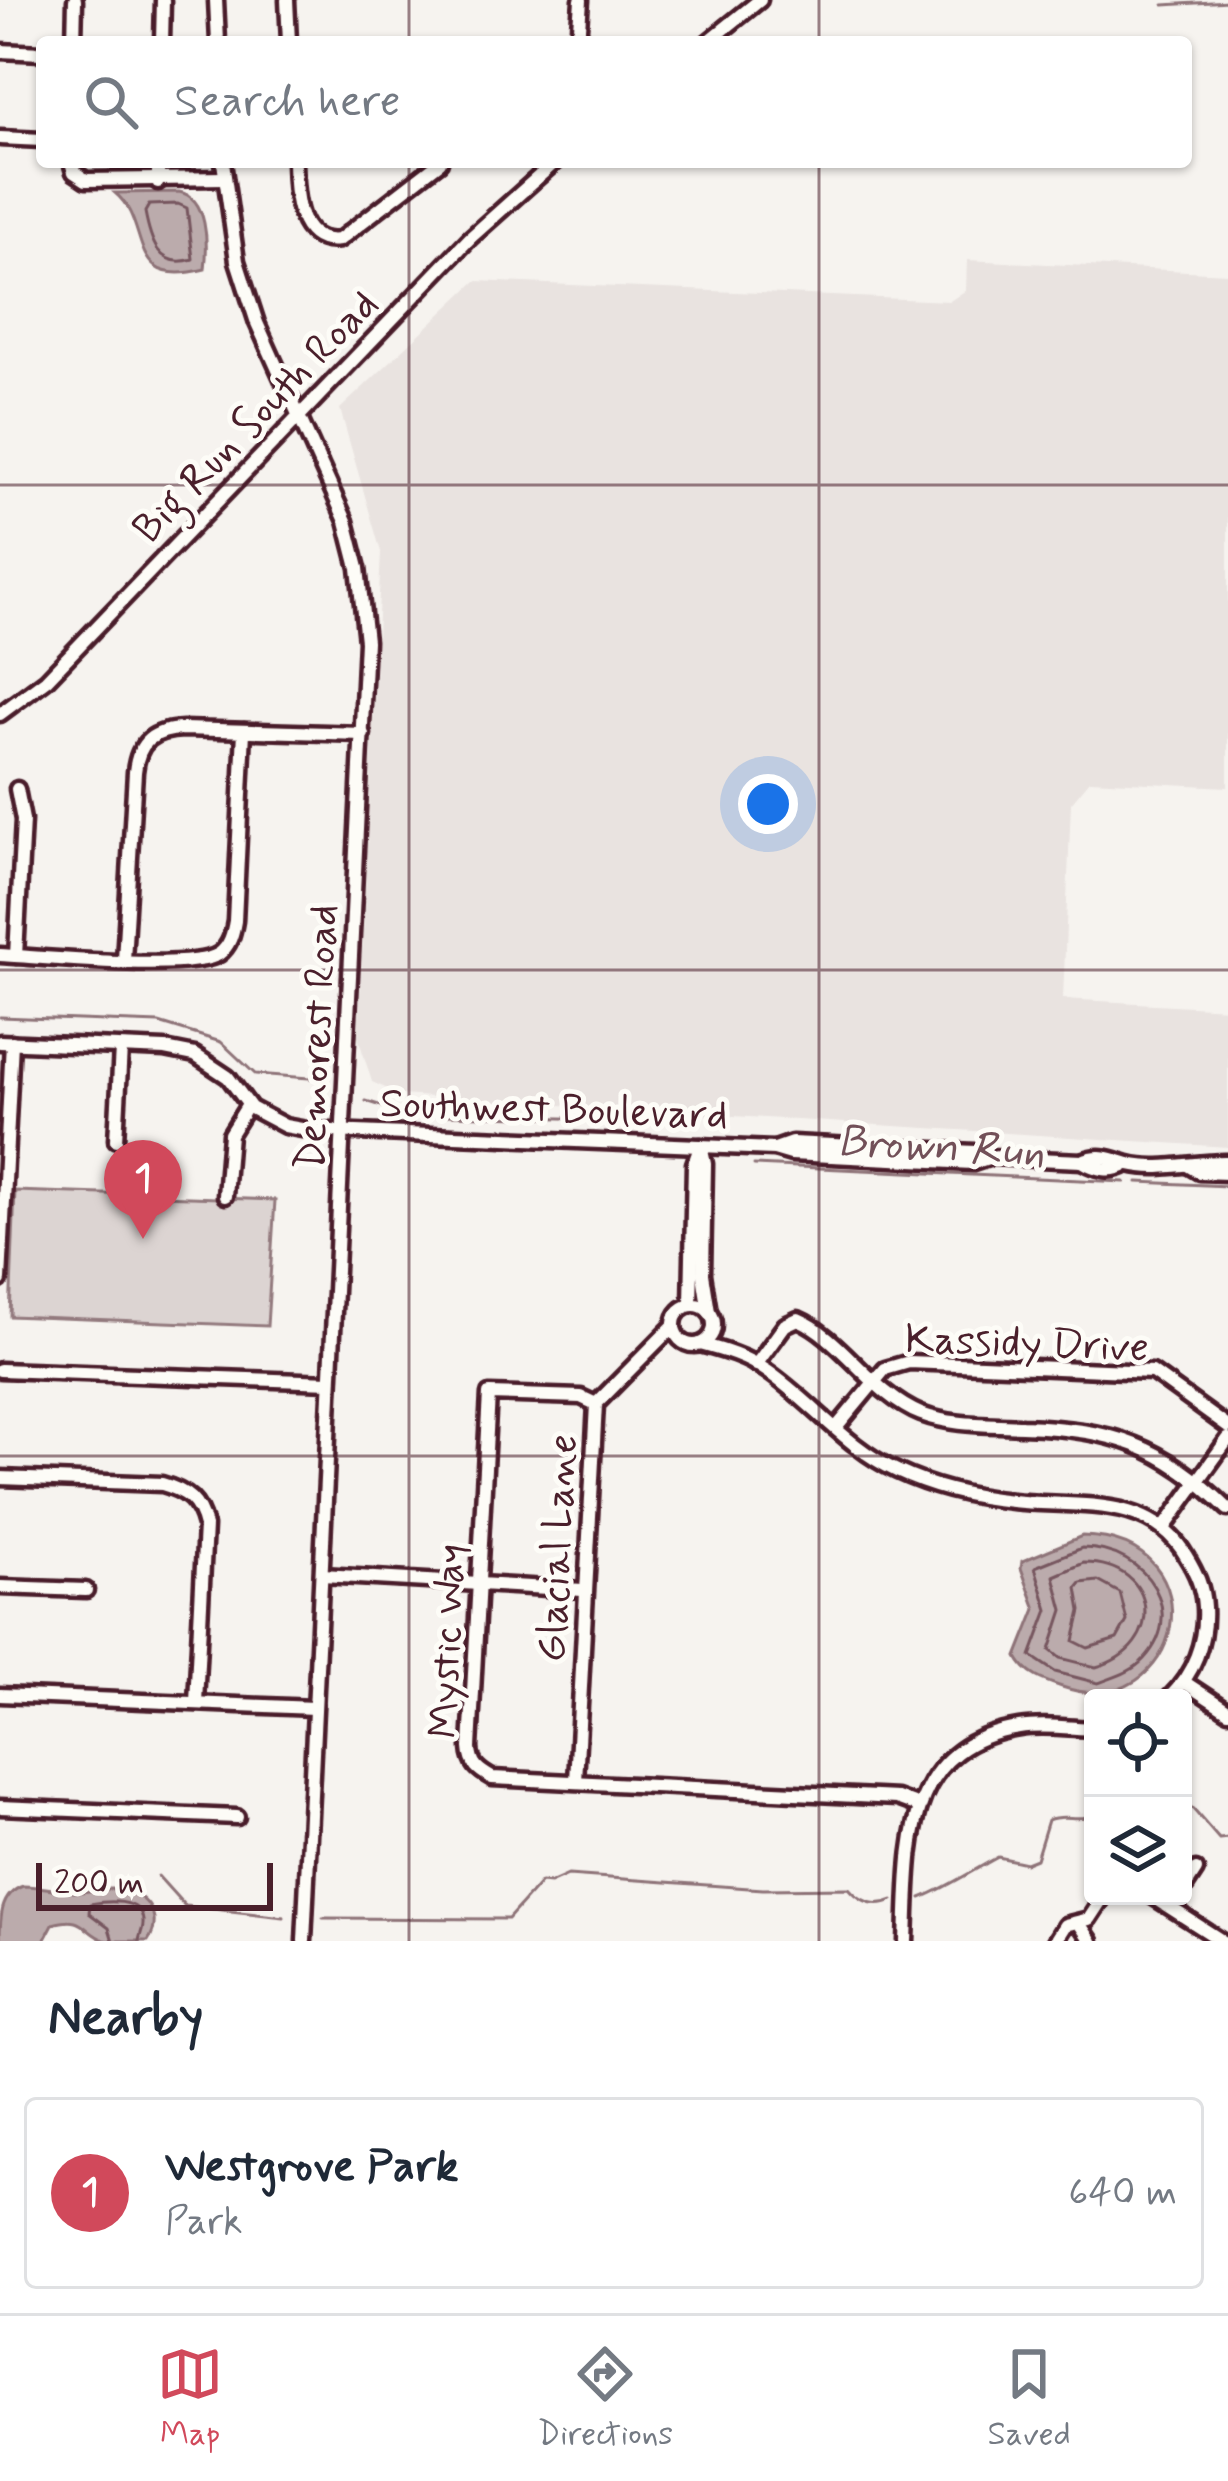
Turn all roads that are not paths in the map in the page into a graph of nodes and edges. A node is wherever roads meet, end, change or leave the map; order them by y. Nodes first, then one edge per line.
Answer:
1 (75, 0) edge
2 (163, 0) edge
3 (216, 0) edge
4 (287, 0) edge
5 (581, 0) edge
6 (760, 0) edge
7 (74, 36) edge
8 (162, 36) edge
9 (218, 36) edge
10 (289, 36) edge
11 (578, 36) edge
12 (715, 36) edge
13 (0, 52) edge
14 (36, 53) edge
15 (0, 138) edge
16 (36, 140) edge
17 (73, 168) edge
18 (158, 168) edge
19 (224, 168) edge
20 (295, 168) edge
21 (432, 168) edge
22 (548, 168) edge
23 (224, 178) junction
24 (158, 182) junction
25 (299, 417) junction
26 (0, 714) edge
27 (244, 730) junction
28 (363, 734) junction
29 (17, 789) dead end
30 (0, 955) edge
31 (16, 956) junction
32 (124, 960) junction
33 (6, 1042) edge
34 (121, 1048) junction
35 (248, 1105) junction
36 (344, 1132) junction
37 (116, 1140) dead end
38 (701, 1146) junction
39 (1228, 1162) edge
40 (1189, 1166) junction
41 (1228, 1173) edge
42 (225, 1196) dead end
43 (0, 1262) edge
44 (0, 1280) edge
45 (692, 1305) junction
46 (709, 1312) junction
47 (674, 1325) junction
48 (713, 1330) junction
49 (681, 1340) junction
50 (700, 1344) junction
51 (658, 1345) junction
52 (727, 1351) junction
53 (756, 1365) junction
54 (0, 1370) edge
55 (330, 1382) junction
56 (874, 1382) junction
57 (596, 1404) junction
58 (1228, 1426) edge
59 (836, 1428) junction
60 (1228, 1439) edge
61 (0, 1478) edge
62 (1198, 1481) junction
63 (1228, 1509) edge
64 (1164, 1528) junction
65 (322, 1575) junction
66 (479, 1585) junction
67 (0, 1587) edge
68 (86, 1589) dead end
69 (584, 1590) junction
70 (1184, 1682) junction
71 (1177, 1689) edge
72 (0, 1695) edge
73 (196, 1702) junction
74 (314, 1708) junction
75 (1228, 1711) edge
76 (1084, 1729) edge
77 (576, 1781) junction
78 (919, 1806) junction
79 (0, 1807) edge
80 (237, 1817) dead end
81 (1196, 1870) dead end
82 (1192, 1876) edge
83 (1098, 1905) edge
84 (1185, 1905) edge
85 (1079, 1923) junction
86 (304, 1941) edge
87 (906, 1941) edge
88 (1055, 1941) edge
89 (1091, 1941) edge
90 (1222, 1941) edge

1 - 7 street
2 - 8 street
3 - 9 street
4 - 10 street
5 - 11 street
6 - 12 street
13 - 14 street
15 - 16 street
17 - 24 street
18 - 24 street
19 - 23 street, Demorest Road
20 - 21 street
22 - 25 street, Big Run South Road
23 - 24 street
23 - 25 street, Demorest Road
25 - 26 street, Big Run South Road
25 - 28 street, Demorest Road
27 - 28 street
27 - 32 street
27 - 32 street
28 - 36 street, Demorest Road
29 - 31 street
30 - 31 street
31 - 32 street
33 - 34 street, Southwest Boulevard
33 - 43 street
34 - 35 street, Southwest Boulevard
34 - 37 street
35 - 36 street, Southwest Boulevard
35 - 42 street
36 - 38 street, Southwest Boulevard
36 - 55 street, Demorest Road
38 - 40 street, Southwest Boulevard
38 - 45 street
38 - 46 street
39 - 40 street, Southwest Boulevard
40 - 41 street, Southwest Boulevard
43 - 44 street
45 - 46 street
45 - 47 street
46 - 48 street
47 - 49 street
47 - 51 street, Glacial Lane
48 - 50 street
48 - 52 street
49 - 50 street
49 - 51 street
50 - 52 street
51 - 57 street, Glacial Lane
52 - 53 street
53 - 56 street
53 - 59 street
54 - 55 street
55 - 65 street, Demorest Road
56 - 58 street, Kassidy Drive
56 - 59 street, Kassidy Drive
56 - 62 street
57 - 66 street, Mystic Way
57 - 69 street, Glacial Lane
59 - 64 street
60 - 62 street
61 - 73 street
62 - 63 street
62 - 64 street
64 - 70 street
65 - 66 street
65 - 74 street, Demorest Road
66 - 69 street
66 - 77 street, Mystic Way
67 - 68 street
69 - 77 street, Glacial Lane
70 - 71 street
70 - 75 street
72 - 73 street
73 - 74 street
74 - 86 street, Demorest Road
76 - 78 street
77 - 78 street, Mystic Way
78 - 87 street
79 - 80 street
81 - 82 street
83 - 85 street
84 - 90 street
85 - 88 street
85 - 89 street

